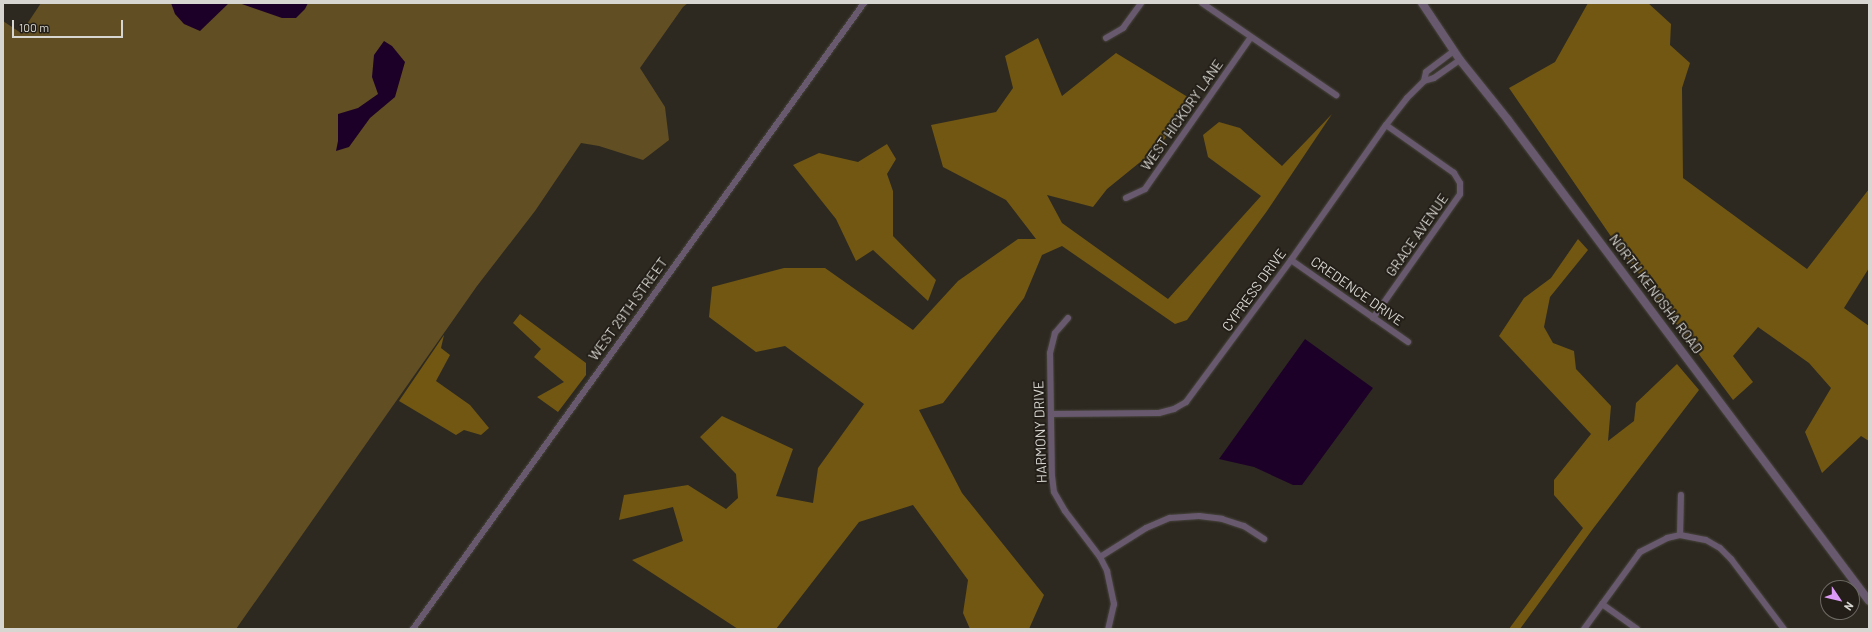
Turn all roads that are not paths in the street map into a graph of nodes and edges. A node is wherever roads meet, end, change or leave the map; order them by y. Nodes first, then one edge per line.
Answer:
1 (864, 3) edge
2 (1141, 3) edge
3 (1202, 3) edge
4 (1422, 3) edge
5 (1251, 37) junction
6 (1106, 38) dead end
7 (1454, 51) junction
8 (1460, 60) junction
9 (1424, 81) junction
10 (1336, 95) dead end
11 (1386, 125) junction
12 (1126, 198) dead end
13 (1291, 260) junction
14 (1068, 318) dead end
15 (1373, 318) junction
16 (1408, 342) dead end
17 (1051, 414) junction
18 (1681, 495) dead end
19 (1680, 535) junction
20 (1264, 539) dead end
21 (1100, 557) junction
22 (1869, 601) edge
23 (1602, 604) junction
24 (413, 629) edge
25 (1108, 629) edge
26 (1584, 629) edge
27 (1637, 629) edge
28 (1784, 629) edge

1 - 24 street, WEST 29TH STREET
2 - 6 street
3 - 5 street
4 - 7 street, NORTH KENOSHA ROAD
5 - 10 street
5 - 12 street, WEST HICKORY LANE
7 - 8 street, NORTH KENOSHA ROAD
7 - 9 street, CYPRESS DRIVE
8 - 9 street, CYPRESS DRIVE
8 - 22 street, NORTH KENOSHA ROAD
9 - 11 street, CYPRESS DRIVE
11 - 13 street, CYPRESS DRIVE
11 - 15 street, GRACE AVENUE
13 - 15 street, CREDENCE DRIVE
13 - 17 street, CYPRESS DRIVE
14 - 17 street, HARMONY DRIVE
15 - 16 street, CREDENCE DRIVE
17 - 21 street, HARMONY DRIVE
18 - 19 street
19 - 23 street
19 - 28 street
20 - 21 street
21 - 25 street, HARMONY DRIVE
23 - 26 street
23 - 27 street

